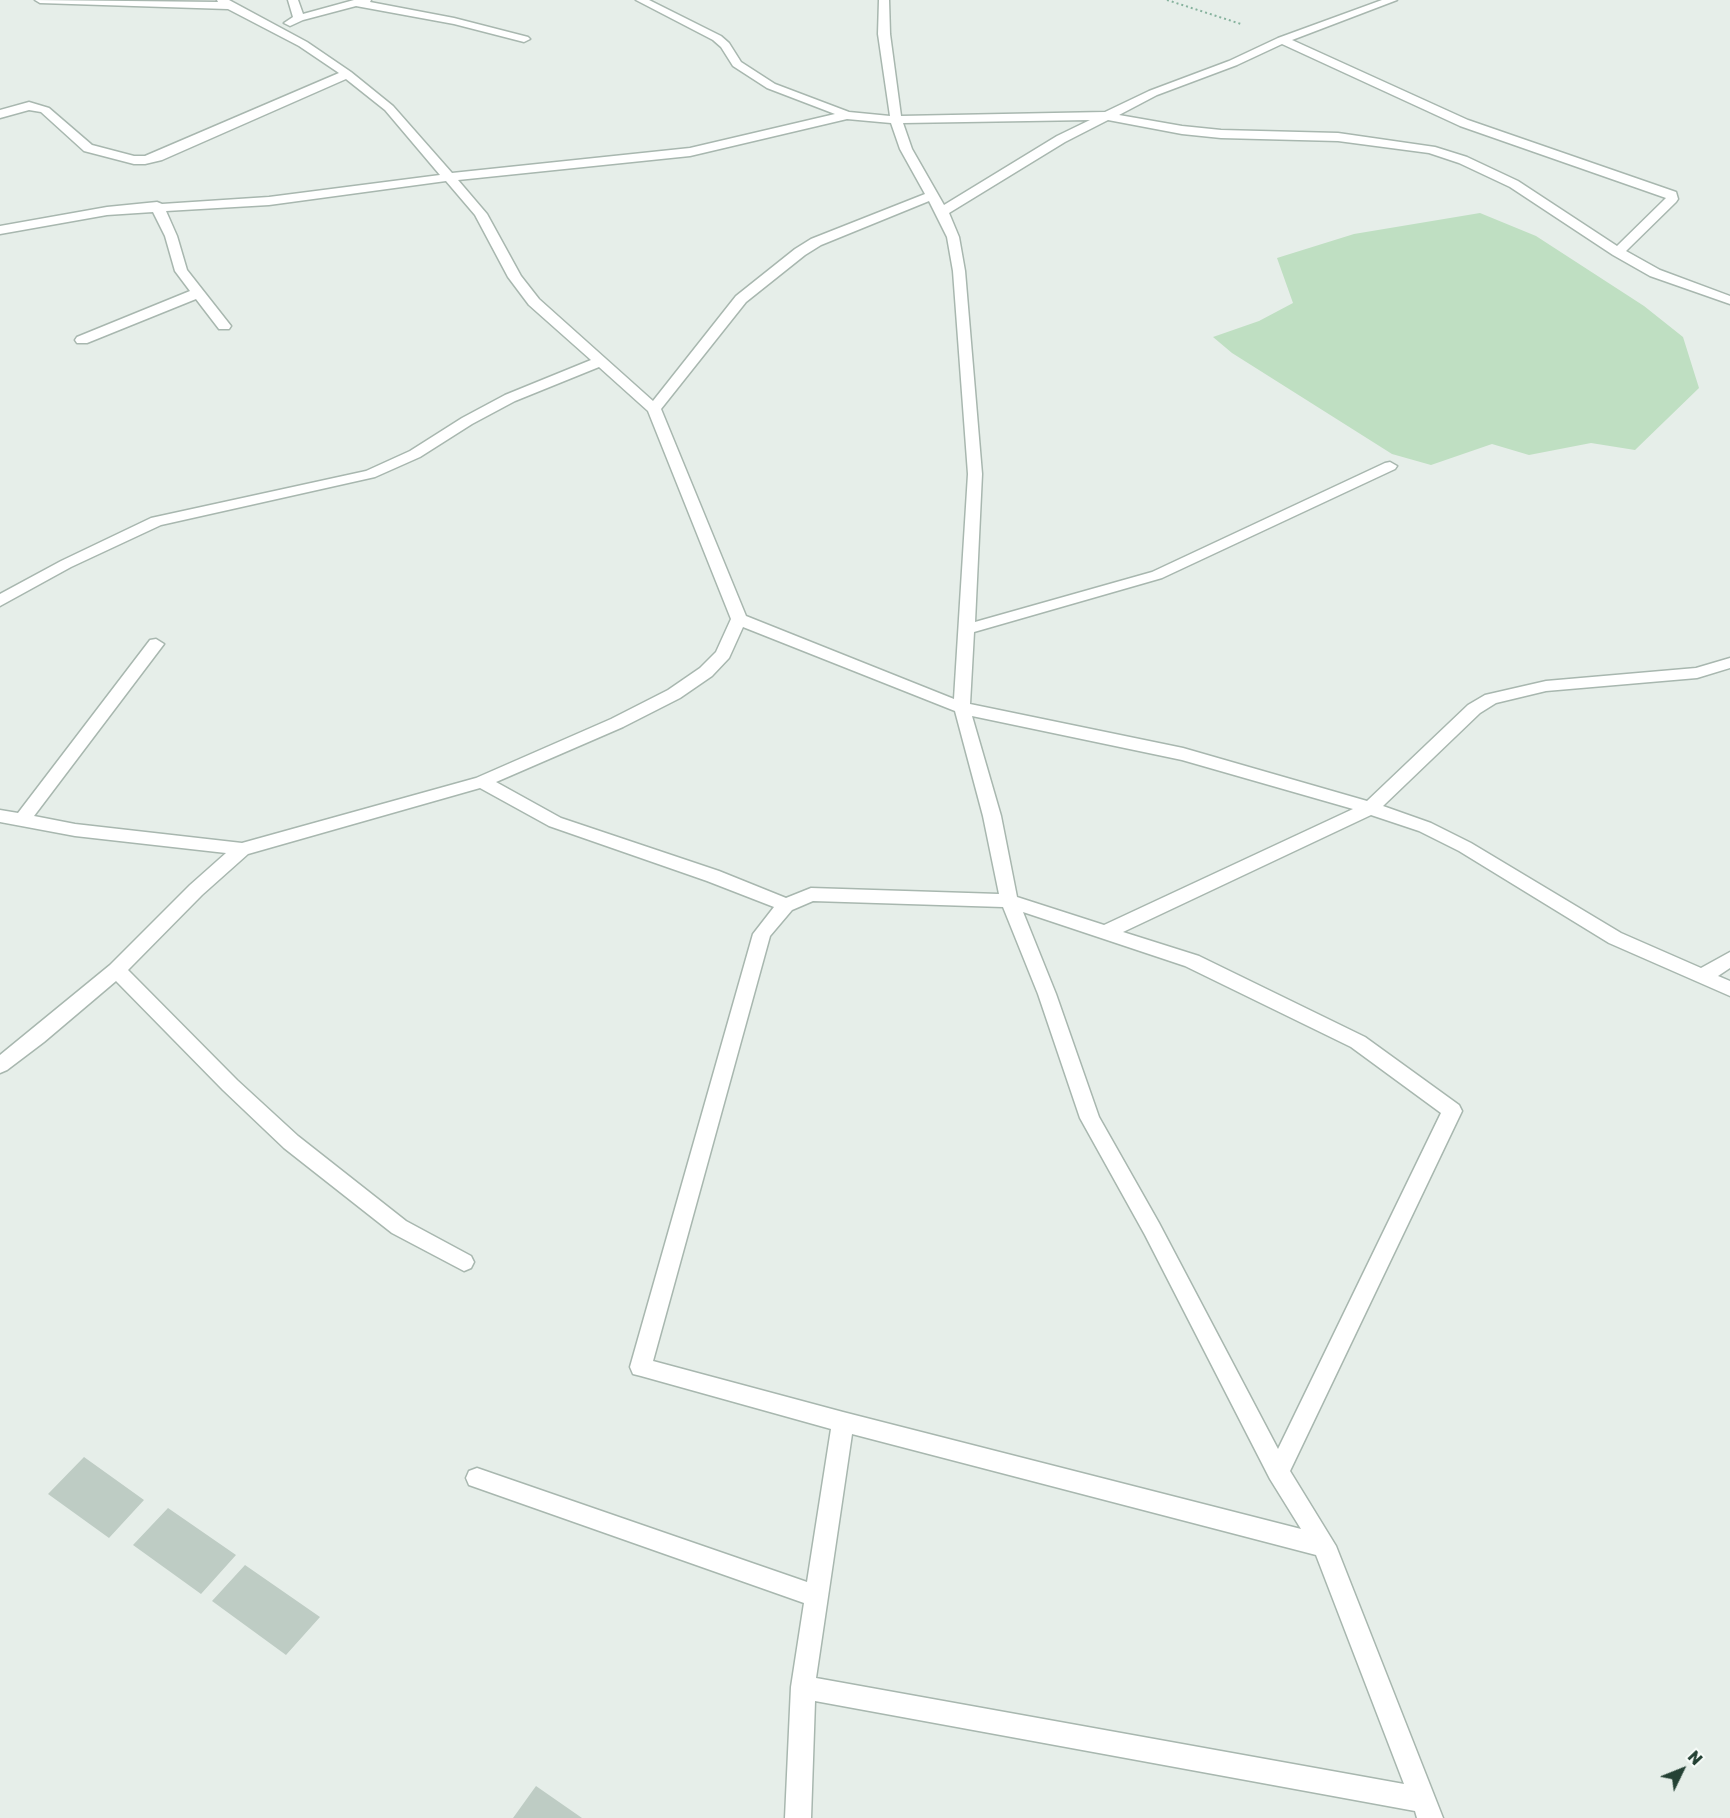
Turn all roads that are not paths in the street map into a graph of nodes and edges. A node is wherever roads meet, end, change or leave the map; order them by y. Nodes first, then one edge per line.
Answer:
1 (40, 0) edge
2 (293, 0) edge
3 (641, 0) edge
4 (884, 0) edge
5 (1392, 0) edge
6 (361, 1) edge
7 (226, 3) edge
8 (299, 18) junction
9 (278, 30) junction
10 (524, 39) dead end
11 (1282, 40) junction
12 (347, 74) junction
13 (0, 114) edge
14 (847, 115) junction
15 (1106, 116) junction
16 (896, 120) junction
17 (451, 177) junction
18 (931, 196) junction
19 (157, 206) junction
20 (942, 212) junction
21 (0, 230) edge
22 (1618, 252) junction
23 (198, 293) junction
24 (1730, 300) edge
25 (224, 327) dead end
26 (82, 340) dead end
27 (600, 362) junction
28 (654, 409) junction
29 (1390, 466) dead end
30 (0, 601) edge
31 (739, 619) junction
32 (968, 629) junction
33 (156, 644) dead end
34 (1730, 663) edge
35 (962, 708) junction
36 (482, 782) junction
37 (1370, 808) junction
38 (0, 816) edge
39 (22, 820) junction
40 (242, 849) junction
41 (1009, 902) junction
42 (786, 905) junction
43 (1104, 933) junction
44 (1730, 959) edge
45 (117, 970) junction
46 (1701, 977) junction
47 (1730, 989) edge
48 (0, 1065) edge
49 (464, 1262) dead end
50 (843, 1422) junction
51 (1278, 1472) junction
52 (477, 1478) dead end
53 (1324, 1546) junction
54 (817, 1596) junction
55 (803, 1686) junction
56 (1427, 1809) edge
57 (798, 1818) edge

1 - 7 street
2 - 8 street
3 - 14 street
4 - 16 street
5 - 11 street
6 - 8 street
6 - 10 street
7 - 9 street
8 - 9 street
9 - 12 street
11 - 15 street
11 - 22 street
12 - 13 street
12 - 17 street
14 - 16 street
14 - 17 street
15 - 16 street
15 - 20 street
15 - 22 street
16 - 18 street
17 - 19 street
17 - 27 street
18 - 20 street
18 - 28 street
19 - 21 street
19 - 23 street
20 - 32 street
22 - 24 street
23 - 25 street
23 - 26 street
27 - 28 street
27 - 30 street
28 - 31 street
29 - 32 street
31 - 35 street
31 - 36 street
32 - 35 street
33 - 39 street
34 - 37 street
35 - 37 street
35 - 41 street
36 - 40 street
36 - 42 street
37 - 43 street
37 - 46 street
38 - 39 street
39 - 40 street
40 - 45 street
41 - 42 street
41 - 43 street
41 - 51 street
42 - 50 street
43 - 51 street
44 - 46 street
45 - 48 street
45 - 49 street
46 - 47 street
50 - 53 street
50 - 54 street
51 - 53 street
52 - 54 street
53 - 56 street
54 - 55 street
55 - 56 street
55 - 57 street

